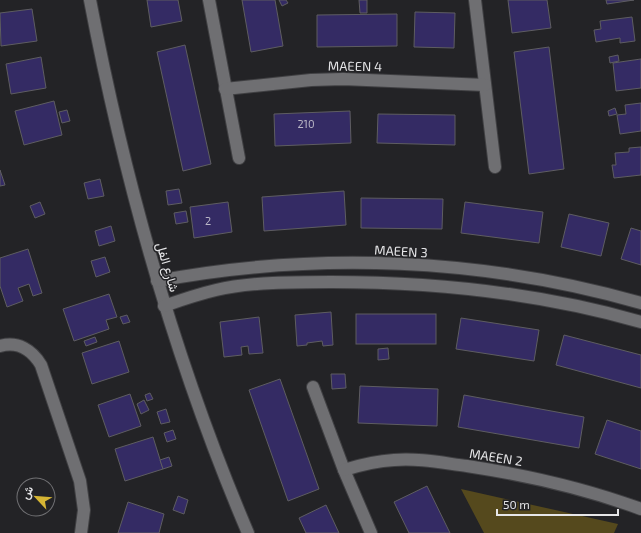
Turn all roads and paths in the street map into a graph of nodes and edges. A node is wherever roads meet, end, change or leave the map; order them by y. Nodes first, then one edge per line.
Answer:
1 (90, 0) edge
2 (209, 0) edge
3 (474, 0) edge
4 (484, 85) junction
5 (225, 90) junction
6 (239, 158) dead end
7 (495, 167) dead end
8 (157, 281) junction
9 (641, 303) edge
10 (164, 306) junction
11 (641, 322) edge
12 (0, 346) edge
13 (313, 387) dead end
14 (344, 470) junction
15 (641, 509) edge
16 (81, 533) edge
17 (248, 533) edge
18 (371, 533) edge

1 - 8 street, شارع الفل
2 - 5 street
3 - 4 street
4 - 5 street, MAEEN 4
4 - 7 street
5 - 6 street
8 - 9 street, MAEEN 3
8 - 10 street, شارع الفل
10 - 11 street
10 - 17 street, شارع الفل
12 - 16 street
13 - 14 street
14 - 15 street, MAEEN 2
14 - 18 street

